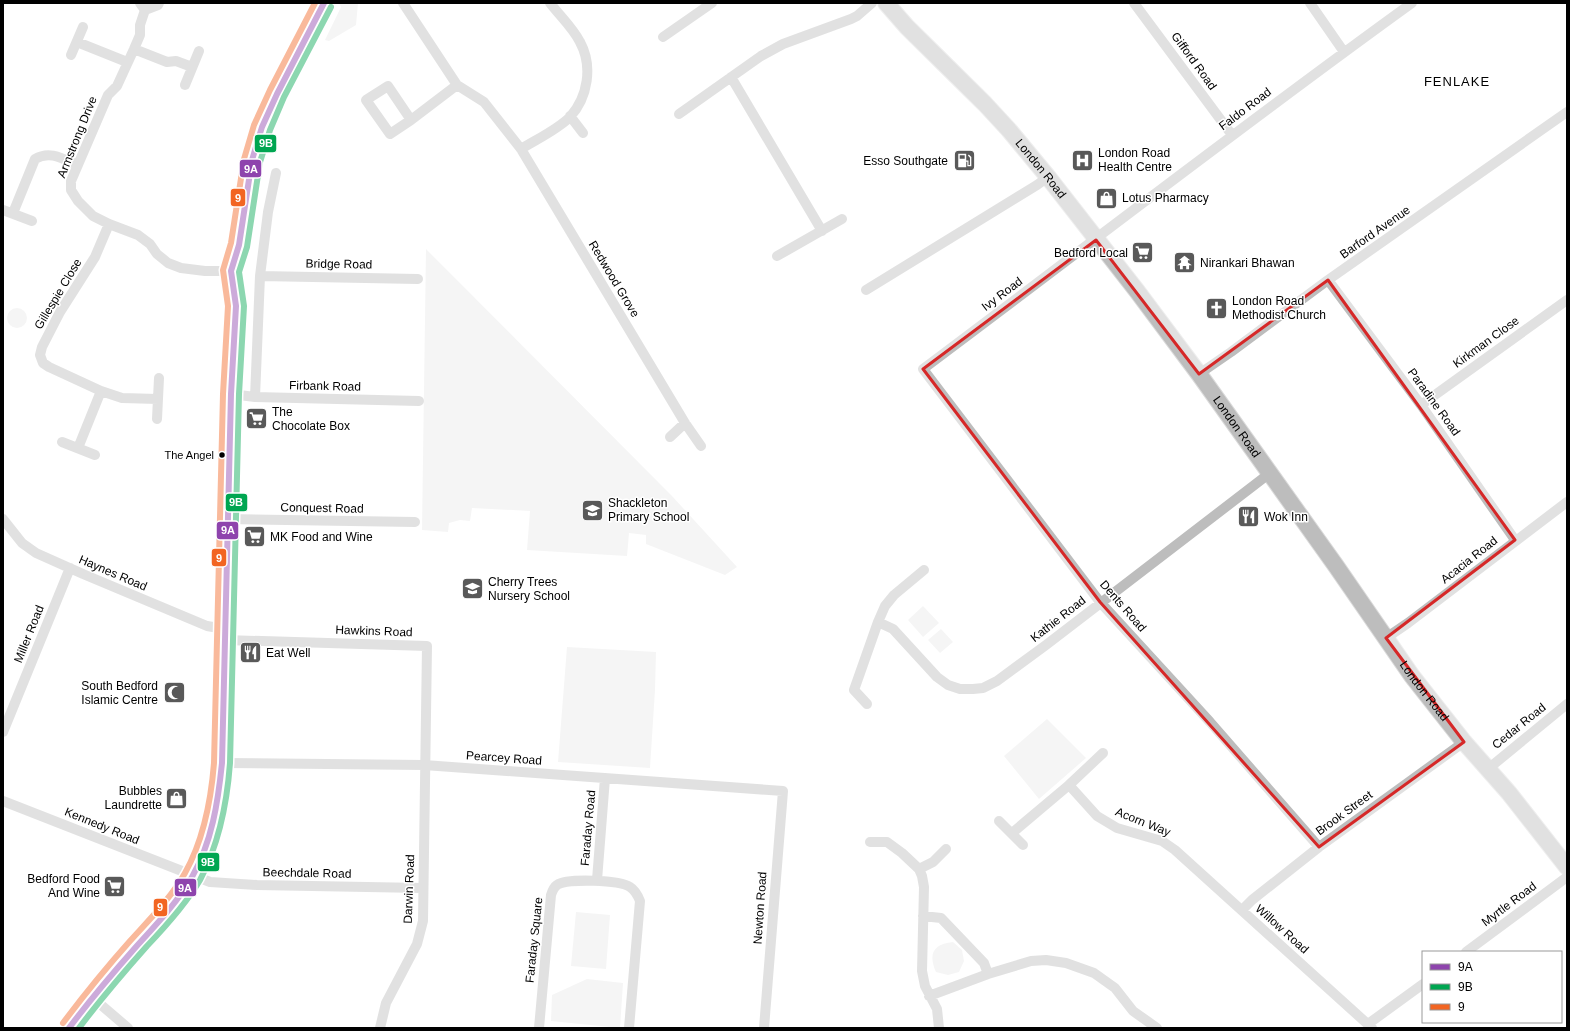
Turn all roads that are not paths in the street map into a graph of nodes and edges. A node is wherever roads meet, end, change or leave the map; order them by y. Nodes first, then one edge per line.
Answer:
1 (159, 3) edge
2 (324, 3) edge
3 (403, 3) edge
4 (550, 3) edge
5 (872, 3) edge
6 (886, 3) edge
7 (1134, 3) edge
8 (1310, 3) edge
9 (1412, 3) edge
10 (707, 4) edge
11 (143, 7) edge
12 (83, 27) dead end
13 (663, 37) dead end
14 (77, 42) junction
15 (134, 49) junction
16 (199, 51) dead end
17 (1344, 52) junction
18 (71, 55) dead end
19 (127, 62) junction
20 (192, 67) junction
21 (731, 77) junction
22 (185, 85) dead end
23 (457, 85) junction
24 (1567, 112) edge
25 (679, 114) dead end
26 (570, 116) junction
27 (411, 120) junction
28 (583, 133) dead end
29 (1232, 135) junction
30 (521, 150) junction
31 (77, 165) junction
32 (276, 173) dead end
33 (1048, 177) junction
34 (8, 211) edge
35 (842, 219) dead end
36 (32, 221) dead end
37 (109, 224) junction
38 (822, 231) junction
39 (1096, 240) junction
40 (777, 256) dead end
41 (231, 271) junction
42 (260, 276) junction
43 (418, 279) dead end
44 (1328, 280) junction
45 (866, 290) dead end
46 (1567, 300) edge
47 (923, 369) joint
48 (1198, 374) junction
49 (159, 378) dead end
50 (101, 391) junction
51 (231, 394) junction
52 (255, 397) junction
53 (158, 399) junction
54 (419, 401) dead end
55 (1421, 405) junction
56 (157, 420) dead end
57 (685, 423) junction
58 (670, 437) dead end
59 (62, 442) dead end
60 (700, 446) dead end
61 (78, 448) junction
62 (95, 455) dead end
63 (1270, 473) junction
64 (1567, 502) edge
65 (3, 519) edge
66 (228, 519) junction
67 (415, 522) dead end
68 (1515, 540) junction
69 (70, 568) junction
70 (924, 570) dead end
71 (1100, 602) junction
72 (878, 622) junction
73 (225, 634) junction
74 (1386, 638) junction
75 (867, 704) dead end
76 (1567, 704) edge
77 (3, 732) edge
78 (1464, 742) junction
79 (1103, 754) dead end
80 (222, 763) junction
81 (424, 765) junction
82 (1488, 769) junction
83 (605, 778) junction
84 (1069, 785) junction
85 (783, 791) joint
86 (3, 801) edge
87 (999, 821) dead end
88 (1012, 833) junction
89 (870, 842) dead end
90 (1023, 845) dead end
91 (1319, 847) junction
92 (946, 849) dead end
93 (1175, 850) joint
94 (1567, 867) edge
95 (919, 868) junction
96 (192, 876) junction
97 (1567, 877) edge
98 (597, 880) junction
99 (422, 888) junction
100 (1242, 910) junction
101 (923, 916) junction
102 (1467, 951) edge
103 (988, 974) junction
104 (1422, 985) edge
105 (929, 996) junction
106 (93, 998) junction
107 (1370, 1026) edge
108 (69, 1028) edge
109 (128, 1028) edge
110 (380, 1028) edge
111 (539, 1028) edge
112 (629, 1028) edge
113 (764, 1028) edge
114 (939, 1028) edge
115 (1157, 1028) edge

1 - 11 street, Armstrong Drive
2 - 41 street
3 - 23 street, Redwood Grove
4 - 26 street
5 - 21 street
6 - 33 main road, London Road
7 - 29 street, Gifford Road
8 - 17 street
9 - 17 street, Faldo Road
10 - 13 street
11 - 15 street, Armstrong Drive
12 - 14 street
14 - 18 street
14 - 19 street
15 - 19 street, Armstrong Drive
15 - 20 street
16 - 20 street
17 - 29 street, Faldo Road
19 - 31 street, Armstrong Drive
20 - 22 street
21 - 25 street
21 - 38 street
23 - 27 street
23 - 30 street, Redwood Grove
24 - 44 street, Barford Avenue
26 - 28 street
26 - 30 street
27 - 27 street
29 - 39 street, Faldo Road
30 - 57 street, Redwood Grove
31 - 34 street
31 - 37 street, Armstrong Drive
32 - 42 street
33 - 39 main road, London Road
33 - 45 street
34 - 36 street
35 - 38 street
37 - 41 street, Armstrong Drive
37 - 50 street, Gillespie Close
38 - 40 street
39 - 47 street, Ivy Road
39 - 48 main road, London Road
41 - 51 street
42 - 43 street, Bridge Road
42 - 52 street
44 - 48 street, Barford Avenue
44 - 55 street, Paradine Road
46 - 55 street, Kirkman Close
47 - 71 street, Dents Road
48 - 63 main road, London Road
49 - 53 street
50 - 53 street, Gillespie Close
50 - 61 street
51 - 52 street, Firbank Road
51 - 66 street
52 - 54 street, Firbank Road
53 - 56 street
55 - 68 street, Paradine Road
57 - 58 street
57 - 60 street, Redwood Grove
59 - 61 street
61 - 62 street
63 - 71 street, Kathie Road
63 - 74 main road, London Road
64 - 68 street, Acacia Road
65 - 69 street, Haynes Road
66 - 67 street, Conquest Road
66 - 73 street
68 - 74 street, Acacia Road
69 - 73 street, Haynes Road
69 - 77 street, Miller Road
70 - 72 street
71 - 72 street, Kathie Road
71 - 91 street, Dents Road
72 - 75 street
73 - 80 street
73 - 81 street, Hawkins Road
74 - 78 main road, London Road
76 - 82 street, Cedar Road
78 - 82 main road, London Road
78 - 91 street, Brook Street
79 - 84 street
80 - 81 street, Pearcey Road
80 - 96 street
81 - 83 street, Pearcey Road
81 - 99 street, Darwin Road
82 - 94 main road, London Road
83 - 85 street, Pearcey Road
83 - 98 street, Faraday Road
84 - 88 street
84 - 93 street, Acorn Way
85 - 113 street, Newton Road
86 - 96 street, Kennedy Road
87 - 88 street
88 - 90 street
89 - 95 street
91 - 100 street, Brook Street
92 - 95 street
93 - 100 street, Willow Road
95 - 101 street
96 - 99 street, Beechdale Road
96 - 106 street
97 - 102 street, Myrtle Road
98 - 111 street, Faraday Square
98 - 112 street, Faraday Square
99 - 110 street, Darwin Road
100 - 107 street, Willow Road
101 - 103 street
101 - 105 street
103 - 105 street
103 - 115 street
104 - 107 street
105 - 114 street
106 - 108 street
106 - 109 street

